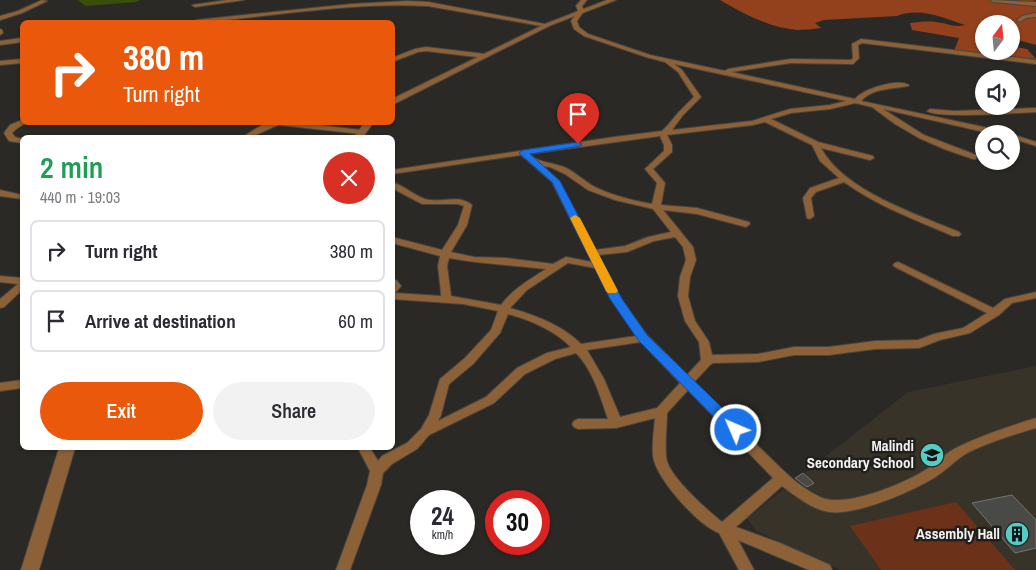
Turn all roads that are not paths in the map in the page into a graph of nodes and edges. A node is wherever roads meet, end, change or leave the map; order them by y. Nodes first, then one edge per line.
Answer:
1 (241, 0) edge
2 (584, 0) edge
3 (613, 0) edge
4 (993, 0) edge
5 (44, 1) edge
6 (1036, 4) edge
7 (194, 5) dead end
8 (581, 11) junction
9 (1036, 15) edge
10 (0, 18) edge
11 (216, 20) edge
12 (1020, 20) dead end
13 (547, 25) junction
14 (20, 40) edge
15 (0, 43) edge
16 (485, 56) junction
17 (395, 59) edge
18 (665, 60) junction
19 (20, 61) edge
20 (1036, 62) edge
21 (0, 63) edge
22 (722, 72) junction
23 (906, 85) dead end
24 (395, 101) edge
25 (856, 101) junction
26 (873, 104) junction
27 (897, 109) junction
28 (1036, 110) edge
29 (767, 120) junction
30 (20, 124) edge
31 (271, 125) edge
32 (306, 125) edge
33 (367, 125) edge
34 (975, 127) edge
35 (663, 134) junction
36 (250, 135) edge
37 (359, 135) edge
38 (1020, 139) edge
39 (20, 141) edge
40 (815, 144) junction
41 (1036, 144) edge
42 (523, 153) junction
43 (973, 157) dead end
44 (870, 158) dead end
45 (536, 163) junction
46 (395, 172) edge
47 (844, 179) junction
48 (395, 186) edge
49 (0, 192) edge
50 (20, 197) edge
51 (656, 207) junction
52 (810, 216) dead end
53 (746, 224) dead end
54 (676, 234) junction
55 (956, 234) dead end
56 (395, 241) edge
57 (592, 253) junction
58 (446, 254) junction
59 (898, 265) dead end
60 (599, 266) junction
61 (553, 267) junction
62 (0, 279) edge
63 (20, 283) edge
64 (20, 285) edge
65 (1036, 295) edge
66 (395, 296) edge
67 (446, 300) junction
68 (0, 305) edge
69 (504, 310) junction
70 (995, 313) junction
71 (643, 338) junction
72 (579, 348) junction
73 (707, 361) junction
74 (688, 383) junction
75 (20, 384) edge
76 (0, 387) edge
77 (661, 412) junction
78 (616, 423) junction
79 (1036, 423) edge
80 (578, 424) dead end
81 (426, 432) junction
82 (66, 450) edge
83 (365, 450) edge
84 (377, 471) junction
85 (782, 478) junction
86 (724, 529) junction
87 (30, 570) edge
88 (343, 570) edge
89 (747, 570) edge
90 (825, 570) edge

1 - 7 street
2 - 8 street
3 - 8 street
4 - 6 street
5 - 10 street
8 - 13 street
8 - 18 street
9 - 12 street
11 - 13 street
13 - 16 street
14 - 15 street
16 - 17 street
16 - 24 street
18 - 22 street
18 - 35 street
19 - 21 street
20 - 22 street
22 - 25 street
23 - 25 street
25 - 26 street
25 - 29 street
26 - 27 street
26 - 43 street
27 - 28 street
27 - 34 street
29 - 35 street
29 - 40 street
30 - 39 street
31 - 36 street
32 - 37 street
33 - 37 street
35 - 42 street
35 - 51 street
38 - 41 street
40 - 44 street
40 - 47 street
42 - 45 street
42 - 46 street
45 - 51 street
45 - 57 street
47 - 52 street
47 - 55 street
48 - 58 street
49 - 50 street
51 - 53 street
51 - 54 street
54 - 57 street
54 - 73 street
56 - 58 street
57 - 60 street
58 - 61 street
58 - 67 street
59 - 70 street
60 - 61 street
60 - 71 street
61 - 69 street
62 - 63 street
64 - 68 street
65 - 70 street
66 - 67 street
67 - 69 street
69 - 72 street
69 - 81 street
70 - 73 street
71 - 72 street
71 - 74 street
72 - 78 street
72 - 81 street
73 - 74 street
74 - 77 street
74 - 85 street
75 - 76 street
77 - 78 street
77 - 86 street
78 - 80 street
79 - 85 street
81 - 84 street
82 - 87 street
83 - 84 street
84 - 88 street
85 - 86 street
86 - 89 street
86 - 90 street

